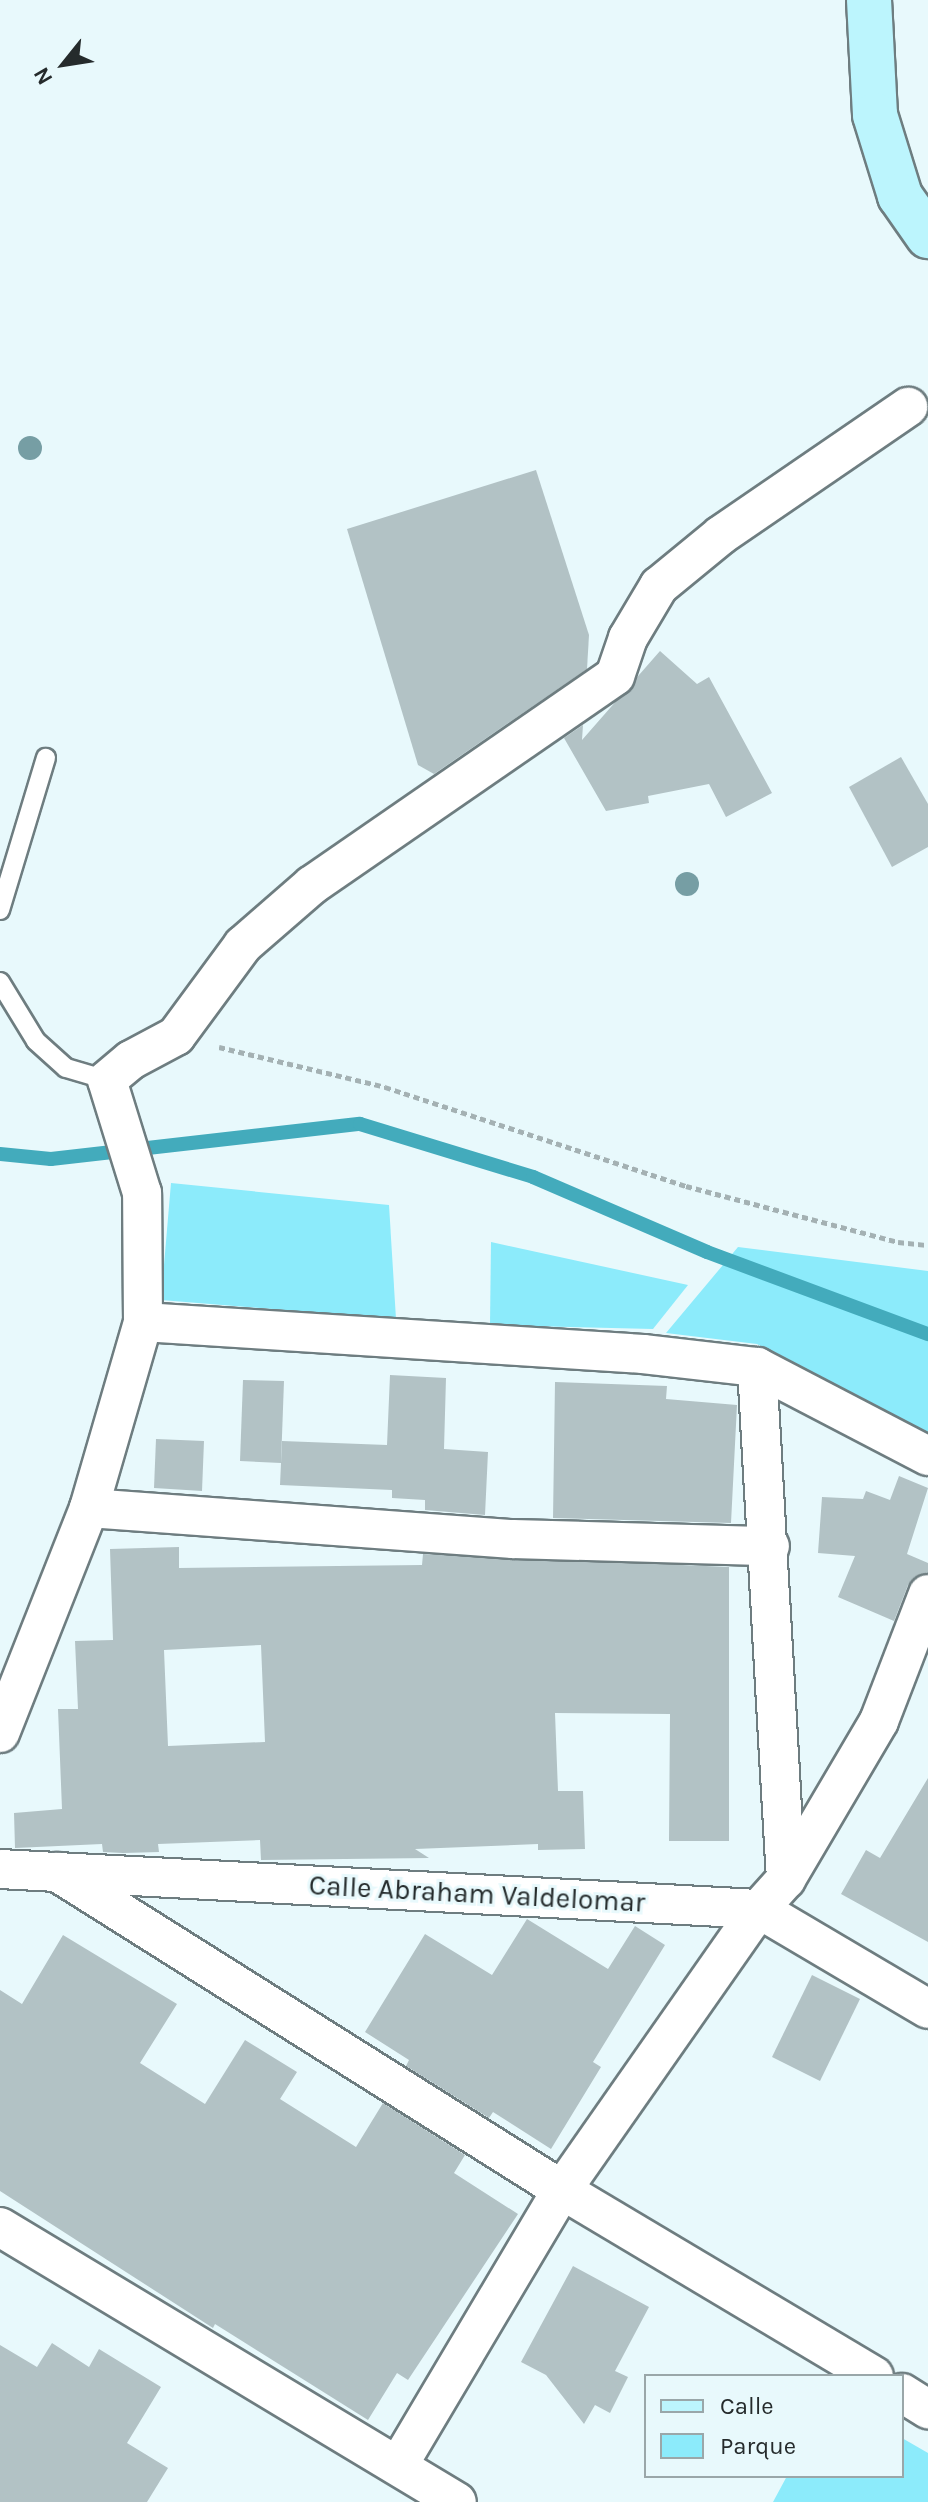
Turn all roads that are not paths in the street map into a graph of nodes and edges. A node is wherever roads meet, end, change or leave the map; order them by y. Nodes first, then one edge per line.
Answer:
1 (869, 0) edge
2 (928, 236) edge
3 (908, 407) dead end
4 (46, 758) dead end
5 (0, 910) edge
6 (0, 982) edge
7 (110, 1092) junction
8 (143, 1322) junction
9 (757, 1367) junction
10 (928, 1456) edge
11 (89, 1508) junction
12 (770, 1546) junction
13 (928, 1594) edge
14 (0, 1733) edge
15 (0, 1869) edge
16 (57, 1872) junction
17 (786, 1879) junction
18 (759, 1909) junction
19 (928, 2009) edge
20 (562, 2190) junction
21 (0, 2227) edge
22 (871, 2374) edge
23 (904, 2394) edge
24 (928, 2409) edge
25 (399, 2464) junction
26 (457, 2502) edge

1 - 2 street
3 - 7 street
4 - 5 lane
6 - 7 lane
7 - 8 street
8 - 9 street
8 - 11 street
9 - 10 street
9 - 12 street
11 - 12 street
11 - 14 street
12 - 17 street
13 - 17 street
15 - 16 street, Calle Abraham Valdelomar
16 - 18 street, Calle Abraham Valdelomar
16 - 20 street
17 - 18 street
18 - 19 street, Calle Abraham Valdelomar
18 - 20 street
20 - 22 street
20 - 25 street
21 - 25 street
23 - 24 street
25 - 26 street

